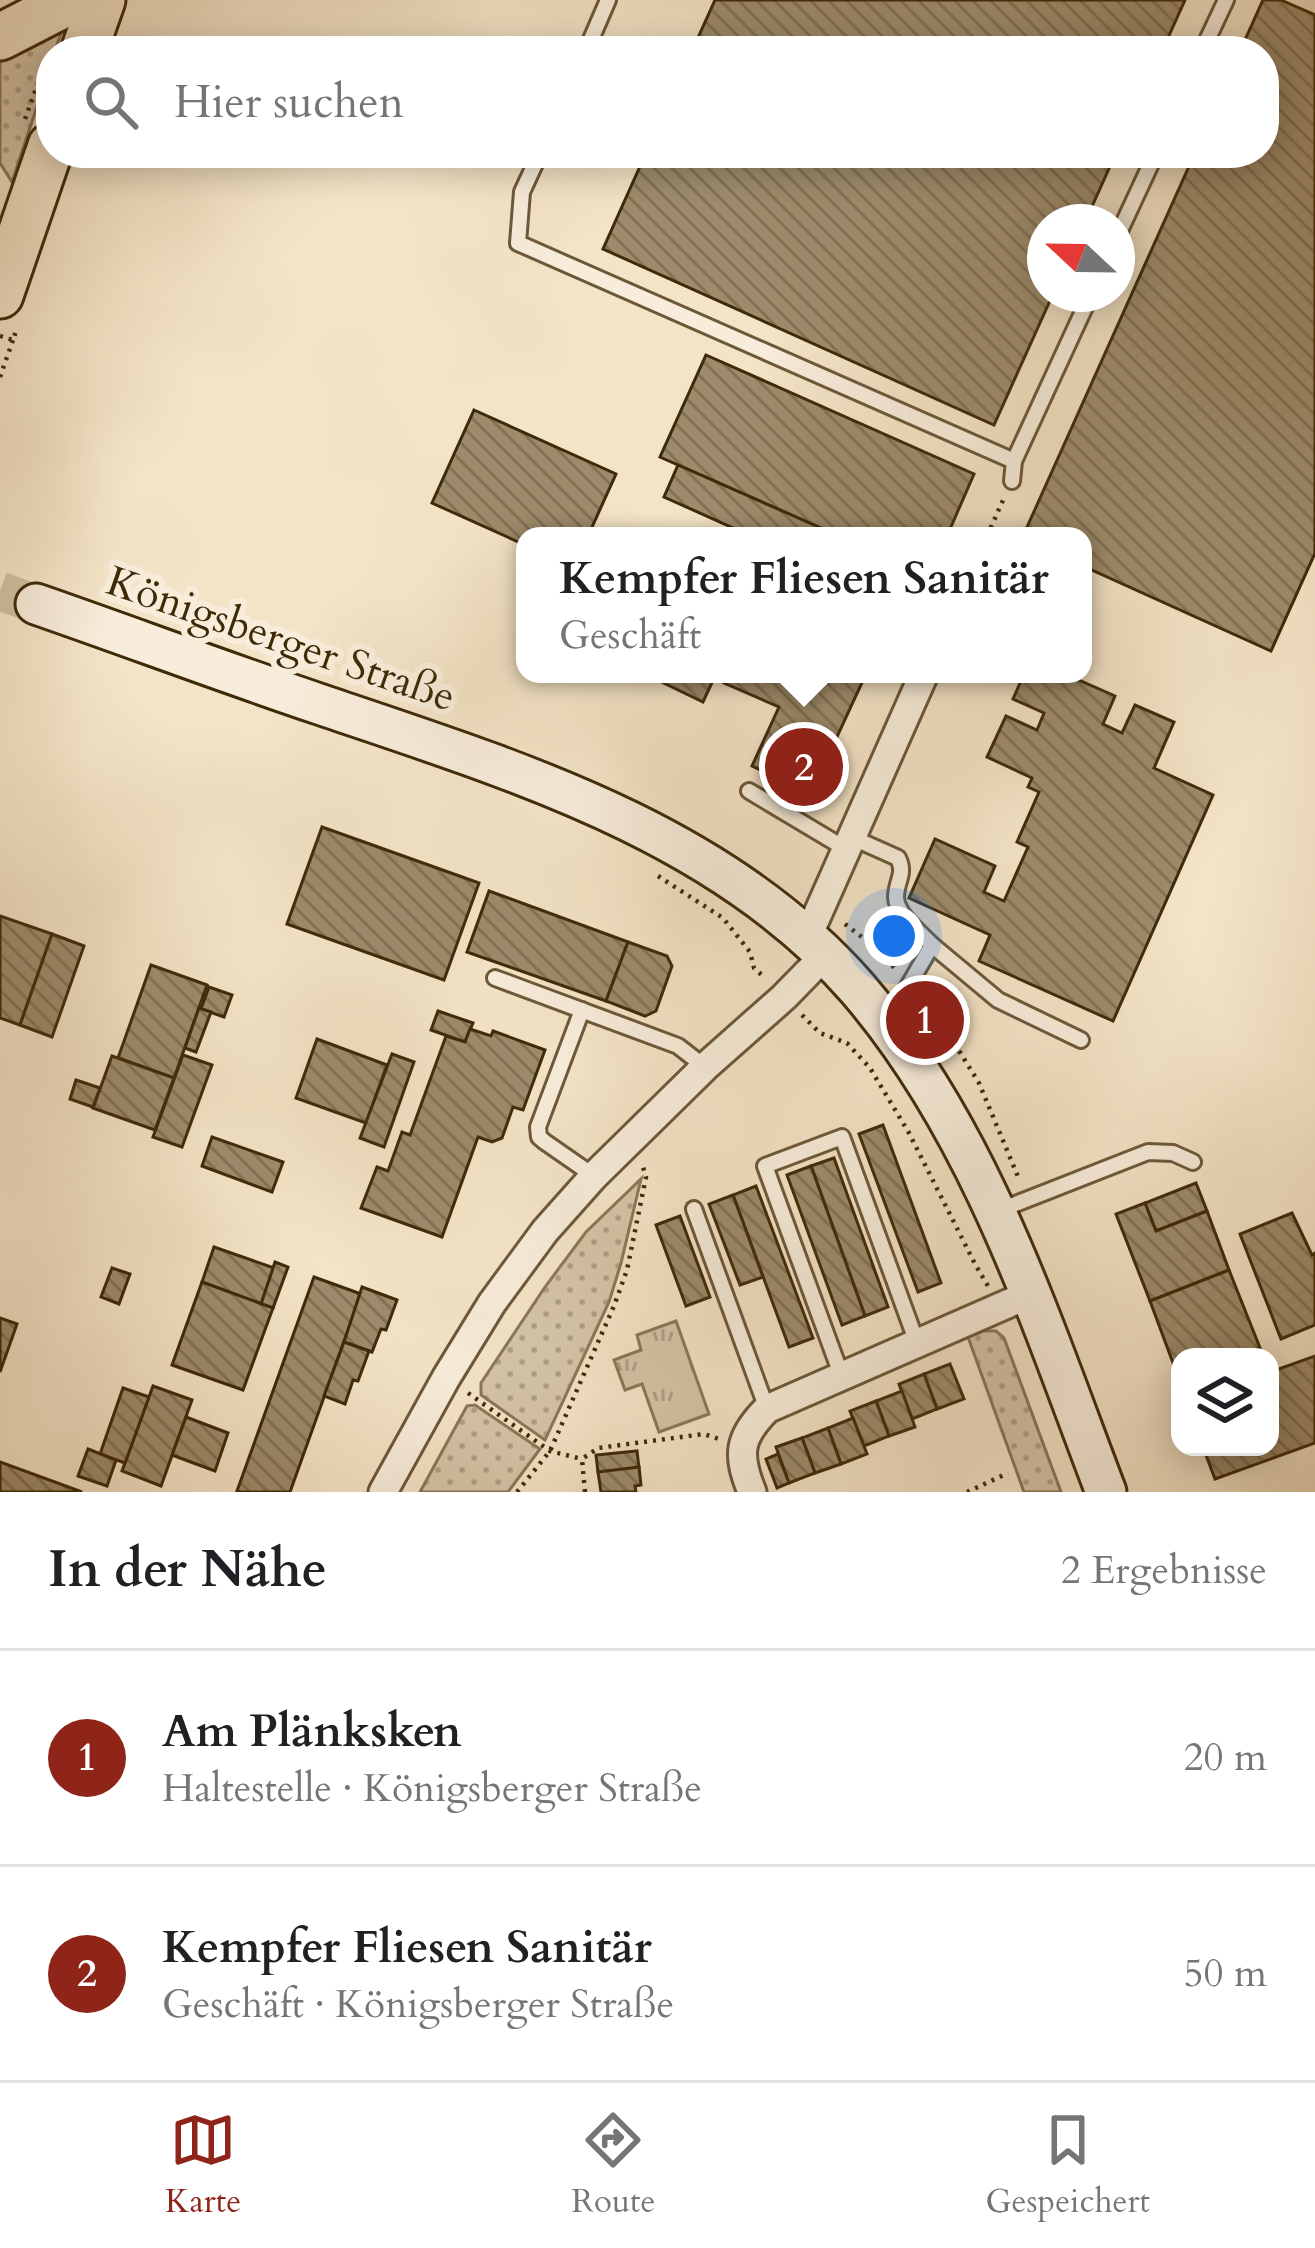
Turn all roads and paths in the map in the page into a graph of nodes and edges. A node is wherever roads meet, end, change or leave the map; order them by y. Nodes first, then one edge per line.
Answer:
1 (608, 0) edge
2 (1226, 0) edge
3 (80, 1) edge
4 (69, 36) edge
5 (83, 36) edge
6 (592, 36) edge
7 (1209, 36) edge
8 (0, 38) edge
9 (36, 139) edge
10 (533, 168) edge
11 (1149, 168) edge
12 (1132, 204) edge
13 (3, 261) edge
14 (1083, 312) edge
15 (13, 340) dead end
16 (0, 377) edge
17 (1014, 461) junction
18 (1012, 481) joint
19 (991, 527) edge
20 (36, 604) tunnel mouth
21 (920, 683) edge
22 (749, 791) dead end
23 (849, 843) junction
24 (651, 872) dead end
25 (818, 933) junction
26 (932, 945) junction
27 (494, 978) dead end
28 (908, 986) junction
29 (784, 997) junction
30 (582, 1010) junction
31 (886, 1026) junction
32 (1081, 1040) dead end
33 (705, 1067) junction
34 (633, 1138) junction
35 (1193, 1162) dead end
36 (594, 1176) junction
37 (1011, 1205) junction
38 (694, 1209) dead end
39 (1015, 1300) junction
40 (917, 1343) junction
41 (842, 1377) junction
42 (446, 1378) junction
43 (767, 1409) junction
44 (742, 1446) junction
45 (550, 1451) junction
46 (582, 1459) junction
47 (1008, 1473) dead end
48 (383, 1492) edge
49 (518, 1492) edge
50 (585, 1492) edge
51 (752, 1492) edge
52 (967, 1492) edge
53 (1106, 1492) edge

1 - 6 lane
2 - 7 lane
3 - 4 path
3 - 5 main road
3 - 8 main road
9 - 13 main road
10 - 17 lane
11 - 12 lane
14 - 17 lane
15 - 16 path
17 - 18 lane
18 - 19 path
20 - 25 street, Königsberger Straße
21 - 23 street
22 - 23 lane
23 - 25 street
23 - 26 lane
24 - 29 path
25 - 28 path
25 - 29 street
25 - 31 street, Königsberger Straße
26 - 28 lane
26 - 32 lane
27 - 30 lane
28 - 31 lane
28 - 37 path
29 - 33 street
29 - 39 path
30 - 33 lane
30 - 36 lane
31 - 37 street, Königsberger Straße
33 - 34 street
34 - 36 street
34 - 45 path
35 - 37 lane
36 - 42 street
37 - 39 street, Königsberger Straße
38 - 43 lane
39 - 40 street
39 - 53 street, Königsberger Straße
40 - 41 street
40 - 41 lane
41 - 43 street
42 - 45 path
42 - 48 street
43 - 44 street
44 - 46 path
44 - 51 street
45 - 46 path
45 - 49 path
46 - 50 path
47 - 52 path

